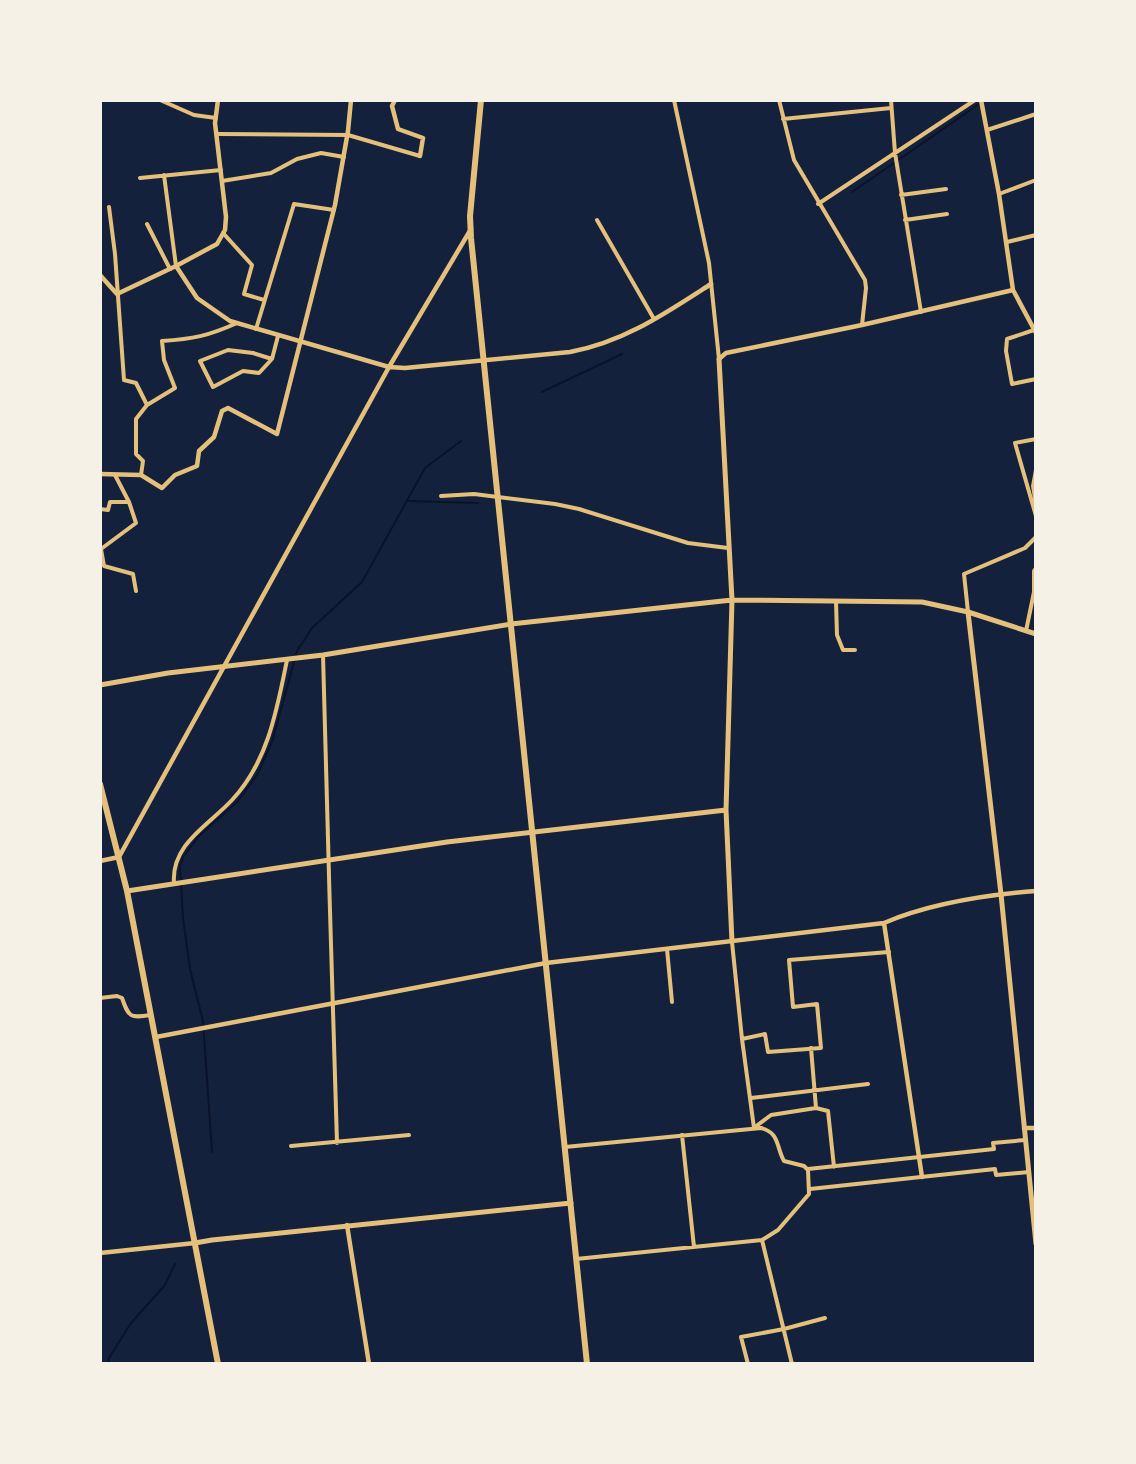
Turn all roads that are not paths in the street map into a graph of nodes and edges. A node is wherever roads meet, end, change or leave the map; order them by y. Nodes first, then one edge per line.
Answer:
1 (160, 100) edge
2 (218, 100) edge
3 (351, 100) edge
4 (395, 100) edge
5 (481, 100) edge
6 (674, 100) edge
7 (779, 100) edge
8 (891, 100) edge
9 (975, 100) edge
10 (981, 102) edge
11 (891, 108) junction
12 (1035, 114) edge
13 (216, 118) junction
14 (783, 119) junction
15 (987, 130) junction
16 (217, 134) junction
17 (348, 135) junction
18 (895, 153) junction
19 (420, 156) joint
20 (344, 157) junction
21 (221, 170) junction
22 (164, 175) junction
23 (140, 177) dead end
24 (1035, 180) edge
25 (222, 182) junction
26 (946, 189) dead end
27 (999, 194) junction
28 (901, 195) junction
29 (819, 204) junction
30 (109, 207) dead end
31 (334, 210) junction
32 (947, 214) dead end
33 (597, 220) dead end
34 (905, 220) junction
35 (147, 224) dead end
36 (471, 229) junction
37 (223, 232) junction
38 (1035, 235) edge
39 (1006, 242) junction
40 (173, 268) junction
41 (100, 275) edge
42 (711, 284) junction
43 (1013, 290) junction
44 (117, 294) junction
45 (264, 300) junction
46 (921, 312) junction
47 (654, 319) junction
48 (237, 323) junction
49 (862, 325) junction
50 (256, 329) junction
51 (1035, 331) edge
52 (278, 336) junction
53 (300, 342) junction
54 (272, 359) junction
55 (719, 359) junction
56 (485, 361) junction
57 (389, 367) junction
58 (1035, 379) edge
59 (147, 405) junction
60 (1035, 438) edge
61 (1035, 470) edge
62 (100, 474) edge
63 (115, 475) junction
64 (141, 475) junction
65 (441, 496) dead end
66 (499, 498) junction
67 (129, 502) junction
68 (1035, 504) edge
69 (100, 509) edge
70 (1035, 516) edge
71 (1035, 537) edge
72 (728, 548) junction
73 (1035, 568) edge
74 (136, 591) dead end
75 (732, 600) junction
76 (836, 602) junction
77 (968, 612) junction
78 (511, 624) junction
79 (1026, 631) junction
80 (1035, 634) edge
81 (855, 650) dead end
82 (323, 655) junction
83 (287, 660) junction
84 (223, 668) junction
85 (100, 685) edge
86 (100, 784) edge
87 (726, 810) junction
88 (532, 833) junction
89 (119, 857) junction
90 (330, 859) junction
91 (100, 861) edge
92 (174, 883) junction
93 (127, 891) junction
94 (1035, 891) edge
95 (1001, 894) junction
96 (884, 923) junction
97 (732, 942) junction
98 (667, 949) junction
99 (889, 952) junction
100 (546, 963) junction
101 (100, 998) edge
102 (672, 1002) dead end
103 (332, 1005) junction
104 (152, 1015) junction
105 (156, 1037) junction
106 (742, 1039) junction
107 (811, 1048) junction
108 (868, 1084) dead end
109 (814, 1092) junction
110 (750, 1098) junction
111 (816, 1108) junction
112 (754, 1128) junction
113 (1024, 1128) junction
114 (1035, 1128) edge
115 (409, 1135) dead end
116 (682, 1135) junction
117 (1025, 1140) junction
118 (337, 1143) junction
119 (291, 1146) dead end
120 (565, 1147) junction
121 (920, 1157) junction
122 (834, 1167) junction
123 (808, 1170) junction
124 (1029, 1172) junction
125 (922, 1177) junction
126 (810, 1189) junction
127 (571, 1203) junction
128 (347, 1225) junction
129 (762, 1240) junction
130 (195, 1243) junction
131 (1035, 1244) edge
132 (694, 1247) junction
133 (100, 1253) edge
134 (576, 1259) junction
135 (825, 1318) dead end
136 (784, 1329) junction
137 (218, 1364) edge
138 (369, 1364) edge
139 (587, 1364) edge
140 (747, 1364) edge
141 (792, 1364) edge

1 - 13 street
2 - 13 street
3 - 17 street
4 - 19 street
5 - 36 main road
6 - 42 street
7 - 14 street
8 - 11 street
9 - 18 street
10 - 15 street
11 - 14 street
11 - 18 street
12 - 15 street
13 - 16 street
14 - 29 street
15 - 27 street
16 - 17 street
16 - 21 street
17 - 19 street
17 - 20 street
18 - 28 street
18 - 29 street
20 - 25 street
20 - 31 street
21 - 22 street
21 - 25 street
22 - 23 street
22 - 40 street
24 - 27 street
25 - 37 street
26 - 28 street
27 - 39 street
28 - 34 street
29 - 49 street
30 - 44 street
31 - 45 street
31 - 53 street
32 - 34 street
33 - 47 street
34 - 46 street
35 - 40 street
36 - 56 main road
36 - 57 street
37 - 40 street
37 - 45 street
38 - 39 street
39 - 43 street
40 - 44 street
40 - 48 street
41 - 44 street
42 - 47 street
42 - 55 street
43 - 46 street
43 - 51 street
44 - 59 street
45 - 50 street
46 - 49 street
47 - 56 street
48 - 50 street
48 - 59 street
49 - 55 street
50 - 52 street
51 - 58 street
52 - 53 street
52 - 54 street
53 - 57 street
53 - 64 street
54 - 54 street
55 - 72 main road
56 - 57 street
56 - 66 main road
57 - 84 street
59 - 64 street
60 - 70 street
61 - 68 street
62 - 63 street
63 - 64 street
63 - 67 street
65 - 66 street
66 - 72 street
66 - 78 main road
67 - 69 street
67 - 74 street
71 - 77 street
72 - 75 main road
73 - 79 street
75 - 76 main road
75 - 78 main road
75 - 87 main road
76 - 77 main road
76 - 81 street
77 - 79 main road
77 - 95 main road
78 - 82 main road
78 - 88 main road
79 - 80 main road
82 - 83 main road
82 - 90 street
83 - 84 main road
83 - 92 street
84 - 85 main road
84 - 89 street
86 - 89 main road
87 - 88 main road
87 - 97 main road
88 - 90 main road
88 - 100 main road
89 - 91 street
89 - 93 main road
90 - 92 main road
90 - 103 street
92 - 93 main road
93 - 104 main road
94 - 95 street
95 - 96 street
95 - 113 main road
96 - 97 street
96 - 99 street
97 - 98 street
97 - 106 street
98 - 100 street
98 - 102 street
99 - 107 street
99 - 121 street
100 - 103 street
100 - 120 main road
101 - 104 street
103 - 105 street
103 - 118 street
104 - 105 main road
105 - 130 main road
106 - 107 street
106 - 110 street
107 - 109 street
108 - 109 street
109 - 110 street
109 - 111 street
110 - 112 street
111 - 112 street
111 - 122 street
112 - 116 street
112 - 123 street
113 - 114 street
113 - 117 main road
115 - 118 street
116 - 120 street
116 - 132 street
117 - 121 street
117 - 124 main road
118 - 119 street
120 - 127 main road
121 - 122 street
121 - 125 street
122 - 123 street
123 - 126 street
124 - 125 street
124 - 131 main road
125 - 126 street
126 - 129 street
127 - 128 main road
127 - 134 main road
128 - 130 main road
128 - 138 street
129 - 132 street
129 - 136 street
130 - 133 street
130 - 137 main road
132 - 134 street
134 - 139 main road
135 - 136 street
136 - 140 street
136 - 141 street

